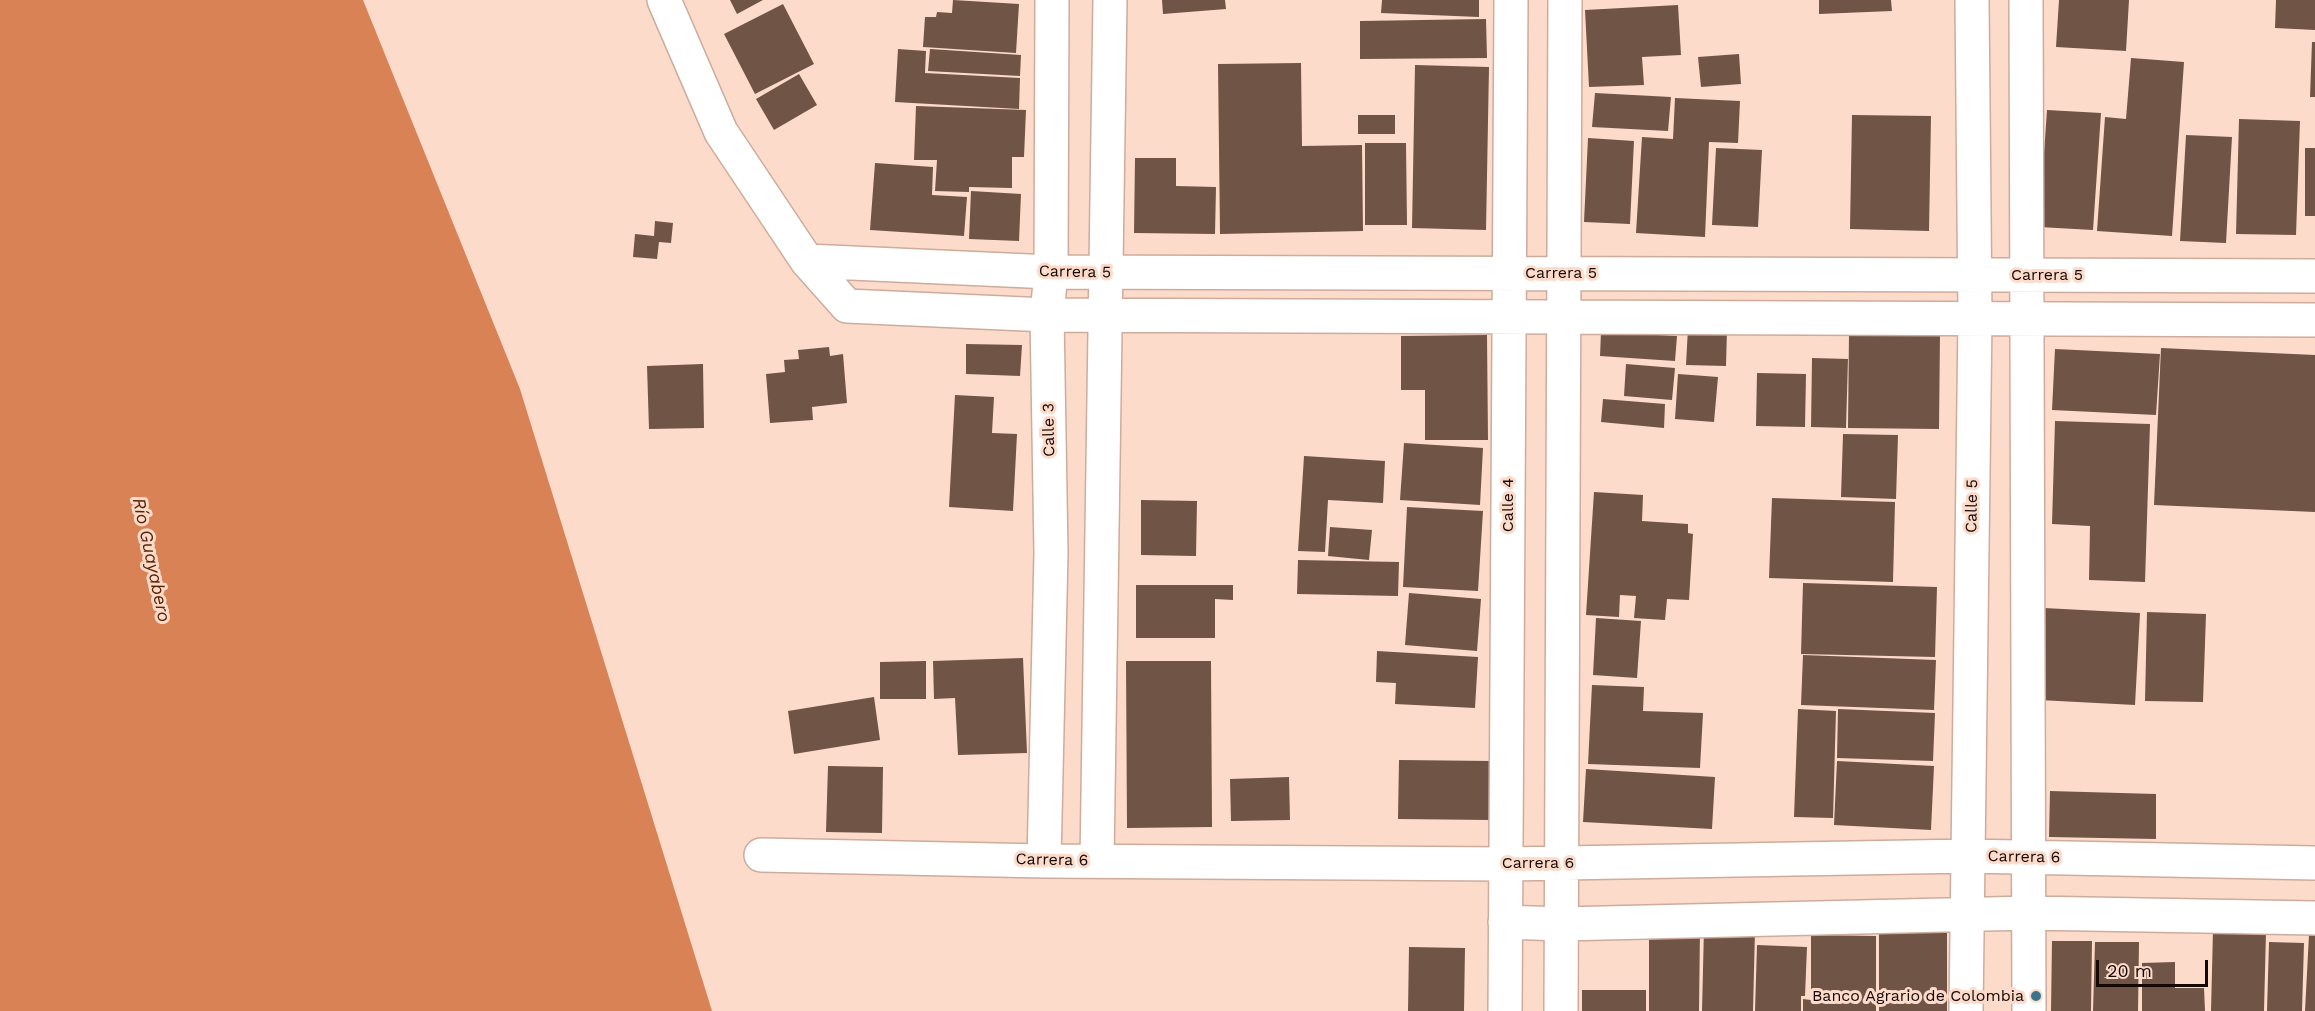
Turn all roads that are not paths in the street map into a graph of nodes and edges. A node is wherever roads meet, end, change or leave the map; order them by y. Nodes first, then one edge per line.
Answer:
1 (664, 0) edge
2 (1052, 0) edge
3 (1110, 0) edge
4 (1511, 0) edge
5 (1565, 0) edge
6 (1972, 0) edge
7 (2026, 0) edge
8 (807, 261) junction
9 (1051, 272) junction
10 (1107, 272) junction
11 (1509, 273) junction
12 (1564, 273) junction
13 (1974, 275) junction
14 (2028, 275) junction
15 (2315, 276) edge
16 (1106, 314) junction
17 (1047, 315) junction
18 (1509, 316) junction
19 (1564, 316) junction
20 (1975, 318) junction
21 (2028, 318) junction
22 (2315, 320) edge
23 (761, 855) dead end
24 (1968, 856) junction
25 (2030, 857) junction
26 (1044, 861) junction
27 (1097, 861) junction
28 (2315, 863) edge
29 (1506, 864) junction
30 (1562, 864) junction
31 (2030, 913) junction
32 (1967, 914) junction
33 (2315, 918) edge
34 (1505, 922) junction
35 (1562, 924) junction
36 (1506, 1011) edge
37 (1561, 1011) edge
38 (1966, 1011) edge
39 (2030, 1011) edge

1 - 8 street
2 - 9 street, Calle 3
3 - 10 street
4 - 11 street, Calle 4
5 - 12 street
6 - 13 street, Calle 5
7 - 14 street
8 - 9 street, Carrera 5
8 - 17 street
9 - 10 street, Carrera 5
9 - 17 street, Calle 3
10 - 11 street, Carrera 5
10 - 16 street
11 - 12 street, Carrera 5
11 - 18 street, Calle 4
12 - 13 street, Carrera 5
12 - 19 street
13 - 14 street, Carrera 5
13 - 20 street, Calle 5
14 - 15 street, Carrera 5
14 - 21 street
16 - 17 street
16 - 18 street
16 - 27 street
17 - 26 street, Calle 3
18 - 19 street
18 - 29 street, Calle 4
19 - 20 street
19 - 30 street
20 - 21 street
20 - 24 street, Calle 5
21 - 22 street
21 - 25 street
23 - 26 street, Carrera 6
24 - 25 street, Carrera 6
24 - 30 street, Carrera 6
24 - 32 street, Calle 5
25 - 28 street, Carrera 6
25 - 31 street
26 - 27 street, Carrera 6
27 - 29 street, Carrera 6
29 - 30 street, Carrera 6
29 - 34 street, Calle 4
30 - 35 street
31 - 32 street
31 - 33 street
31 - 39 street
32 - 35 street
32 - 38 street, Calle 5
34 - 35 street
34 - 36 street, Calle 4
35 - 37 street

